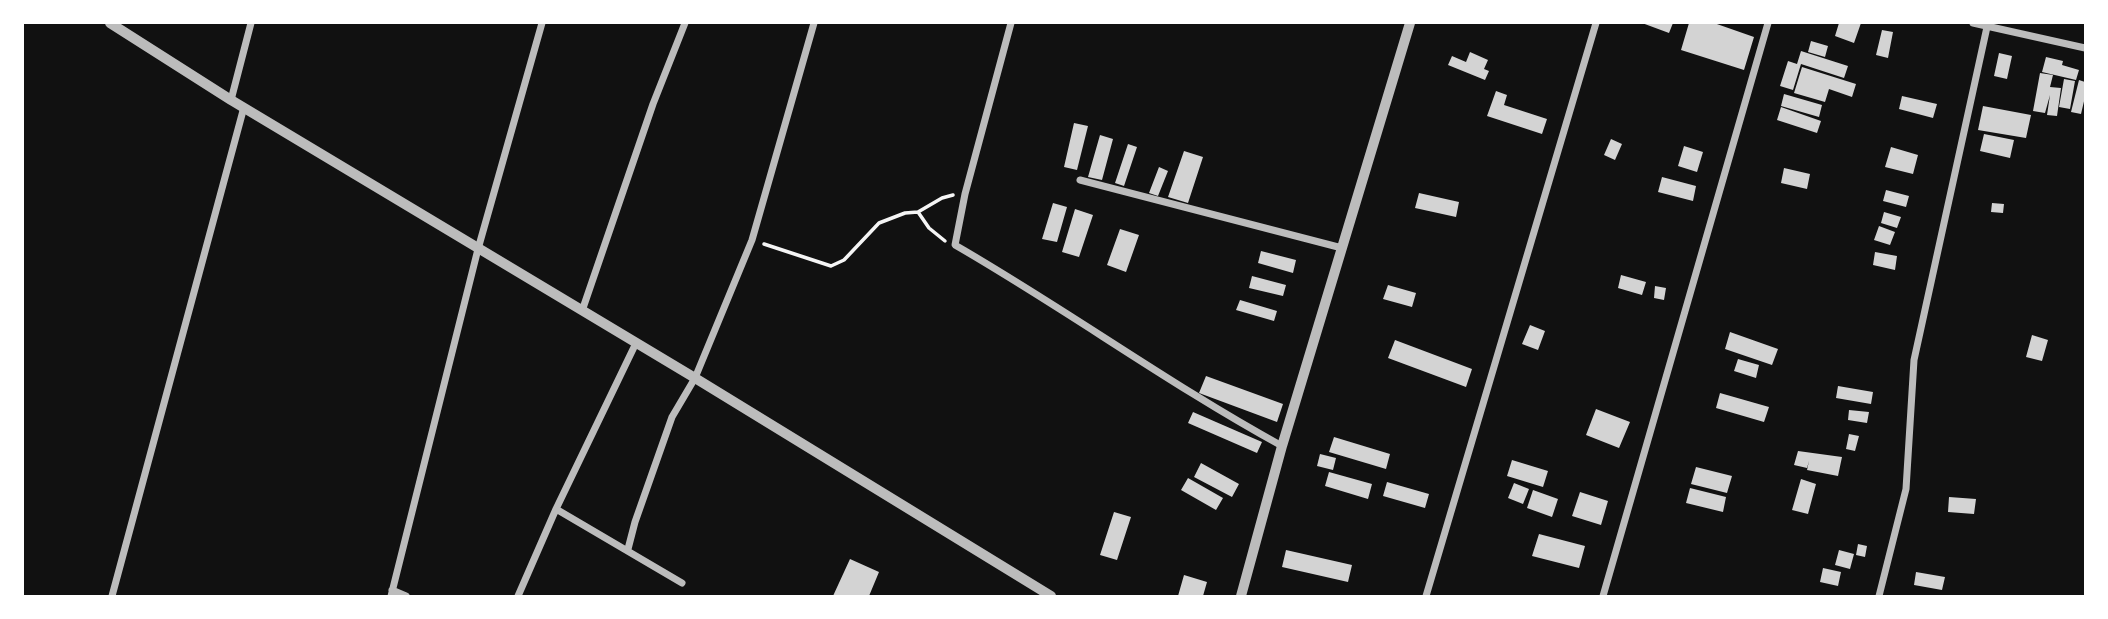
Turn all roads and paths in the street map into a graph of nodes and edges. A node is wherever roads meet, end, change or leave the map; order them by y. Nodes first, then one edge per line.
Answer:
1 (110, 23) edge
2 (251, 23) edge
3 (542, 23) edge
4 (685, 23) edge
5 (814, 23) edge
6 (1012, 23) edge
7 (1410, 23) edge
8 (1596, 23) edge
9 (1768, 23) edge
10 (1973, 23) edge
11 (1987, 27) junction
12 (2085, 48) edge
13 (231, 100) junction
14 (244, 107) junction
15 (1080, 180) dead end
16 (965, 194) junction
17 (918, 212) junction
18 (752, 240) junction
19 (955, 245) junction
20 (1342, 247) junction
21 (478, 249) junction
22 (582, 311) junction
23 (636, 342) junction
24 (695, 377) junction
25 (1282, 446) junction
26 (556, 509) junction
27 (628, 549) junction
28 (682, 583) dead end
29 (391, 593) edge
30 (111, 596) edge
31 (406, 596) edge
32 (518, 596) edge
33 (1051, 596) edge
34 (1241, 596) edge
35 (1426, 596) edge
36 (1603, 596) edge
37 (1879, 596) edge

1 - 13 street
2 - 13 street
3 - 21 street
4 - 22 street
5 - 18 street
6 - 16 street
7 - 20 street
8 - 35 street
9 - 36 street
10 - 11 street
11 - 12 street
11 - 37 street
13 - 14 street
14 - 21 street
14 - 30 street
15 - 20 street
16 - 17 path
16 - 19 street
17 - 18 path
17 - 19 path
18 - 24 street
19 - 25 street
20 - 25 street
21 - 22 street
21 - 29 street
22 - 23 street
23 - 24 street
23 - 26 street
24 - 27 street
24 - 33 street
25 - 34 street
26 - 27 street
26 - 32 street
27 - 28 street
29 - 31 street

